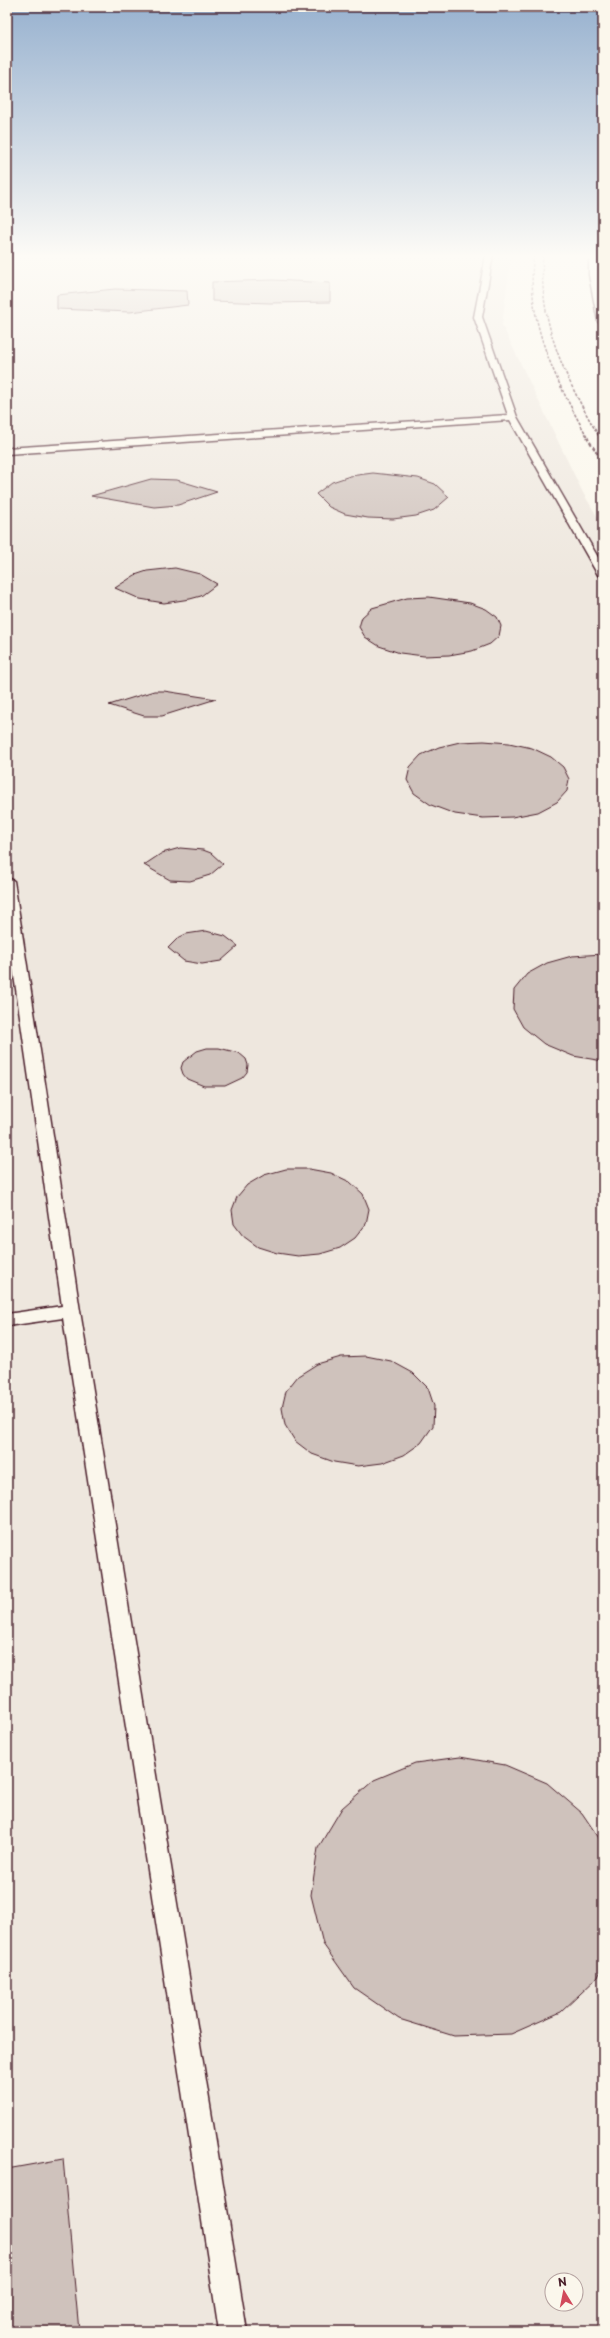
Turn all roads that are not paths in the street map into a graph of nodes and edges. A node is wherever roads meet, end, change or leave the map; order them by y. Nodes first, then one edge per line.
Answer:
1 (494, 364) edge
2 (512, 417) junction
3 (7, 451) edge
4 (603, 575) edge
5 (7, 881) edge
6 (71, 1311) junction
7 (7, 1320) edge
8 (233, 2331) edge

1 - 2 lane
2 - 3 lane
2 - 4 lane
5 - 6 lane
6 - 7 lane
6 - 8 lane

